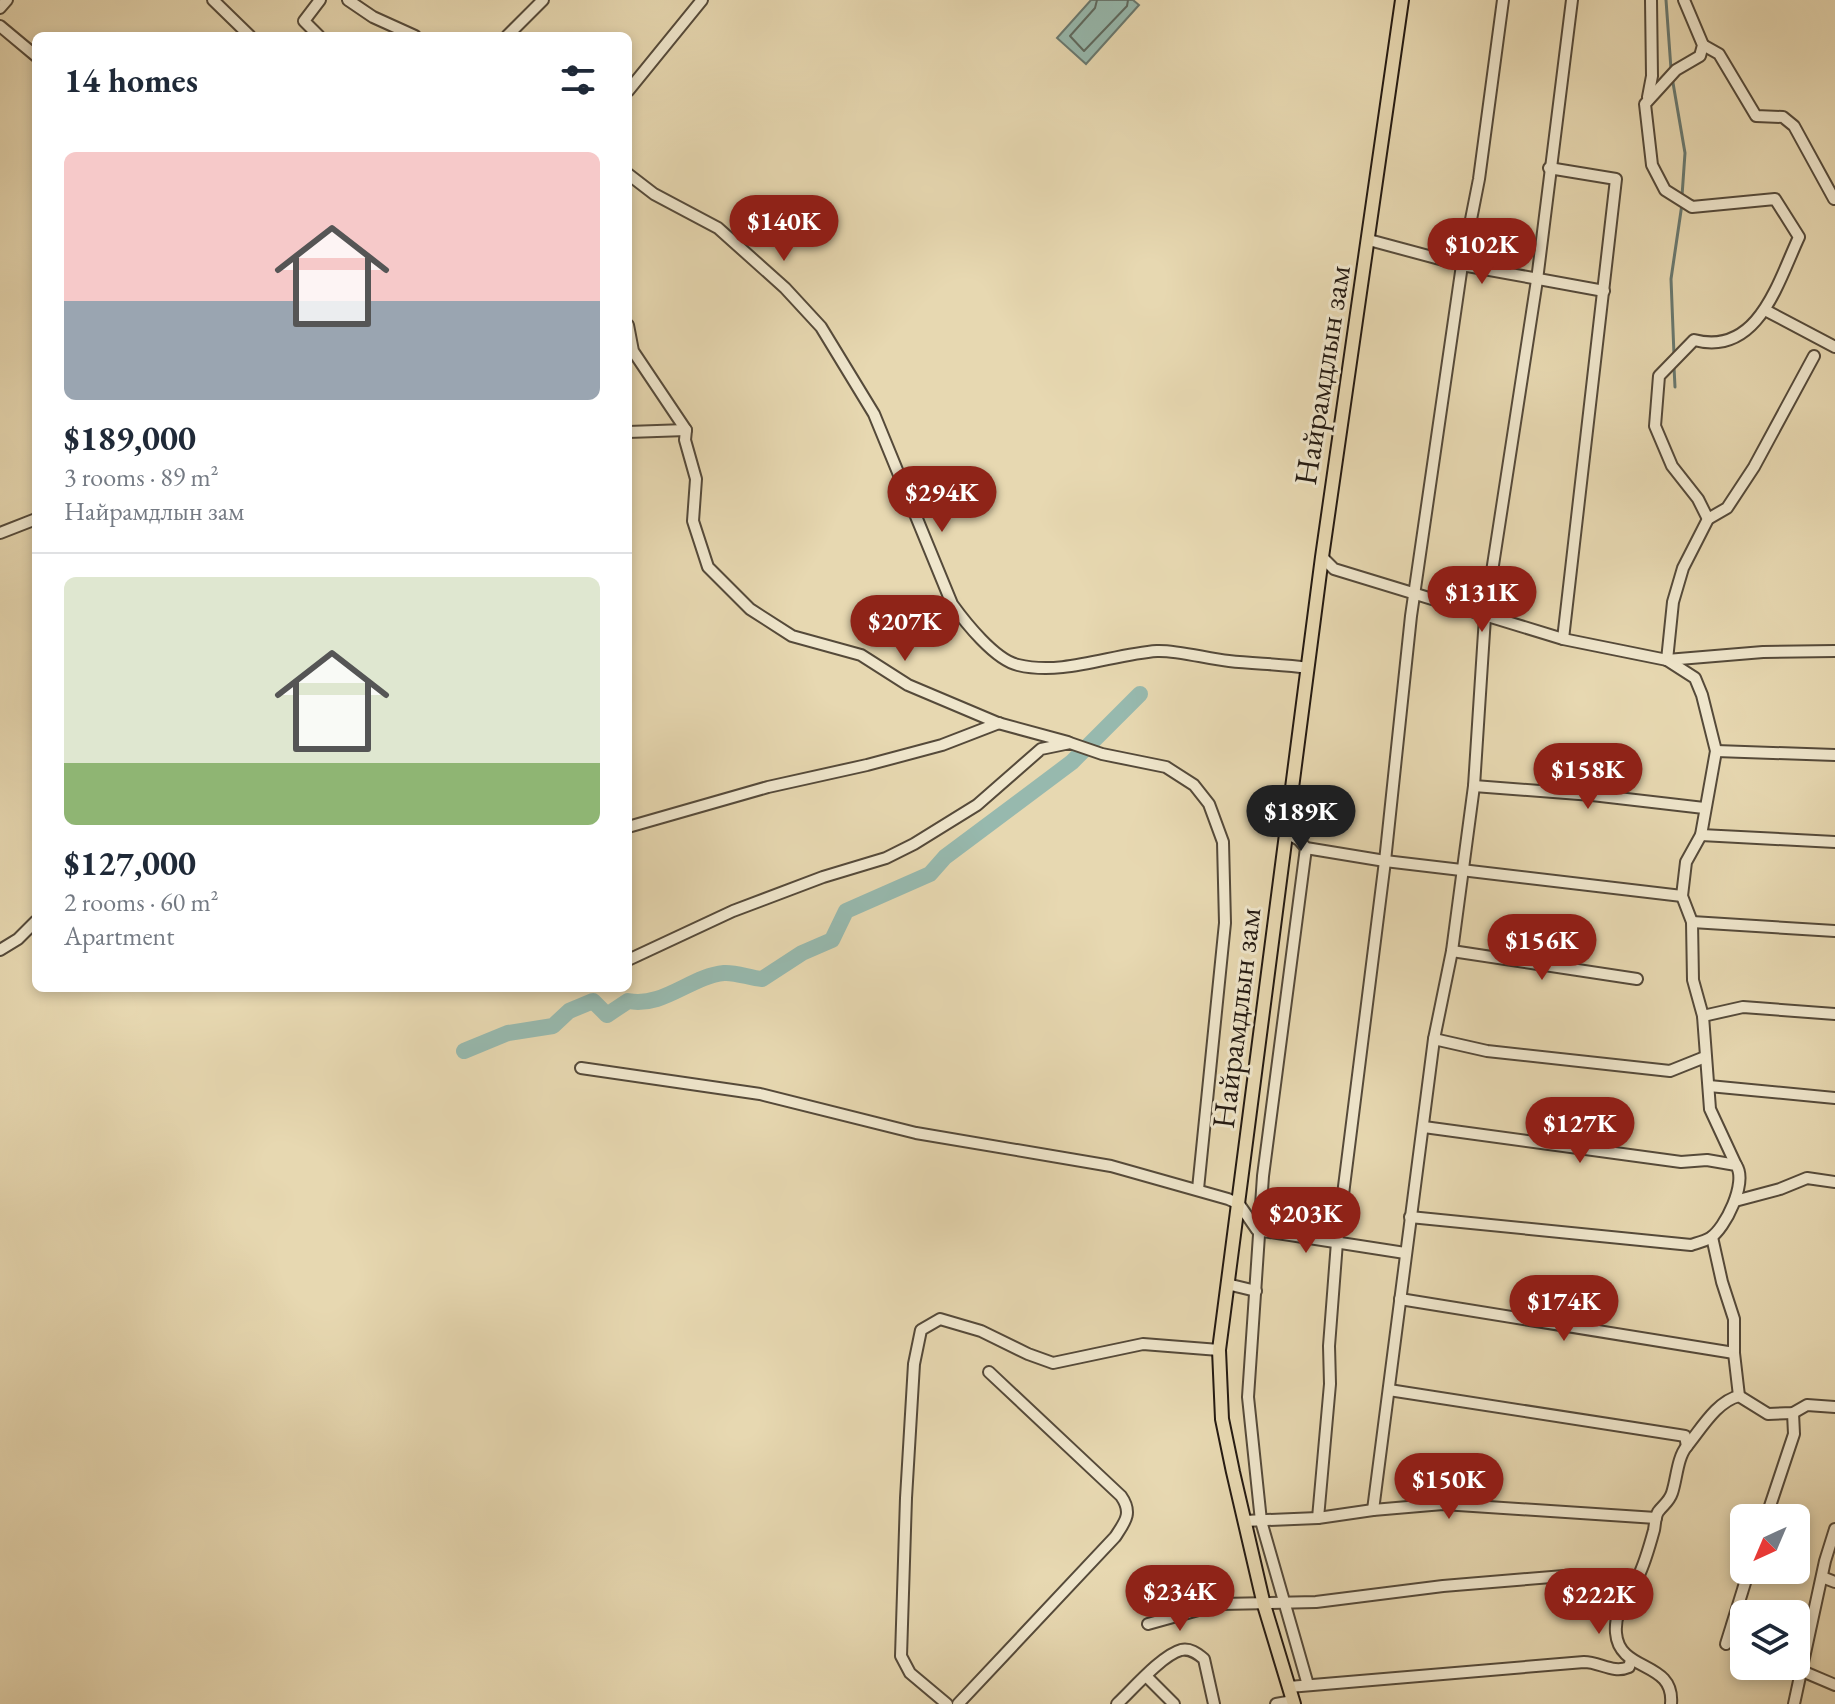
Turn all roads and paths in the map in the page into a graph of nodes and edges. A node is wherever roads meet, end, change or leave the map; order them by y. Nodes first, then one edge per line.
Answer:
1 (7, 0) edge
2 (213, 0) edge
3 (320, 0) edge
4 (348, 0) edge
5 (543, 0) edge
6 (702, 0) edge
7 (1402, 0) edge
8 (1503, 0) edge
9 (1572, 0) edge
10 (1651, 0) edge
11 (1684, 0) edge
12 (0, 8) edge
13 (0, 26) edge
14 (246, 32) edge
15 (315, 32) edge
16 (406, 32) edge
17 (511, 32) edge
18 (1703, 45) junction
19 (32, 53) edge
20 (632, 86) edge
21 (1645, 104) junction
22 (1549, 168) junction
23 (632, 177) edge
24 (1834, 199) edge
25 (1369, 240) junction
26 (1462, 265) junction
27 (1537, 280) junction
28 (1604, 291) junction
29 (1765, 310) junction
30 (632, 346) edge
31 (1835, 347) edge
32 (1814, 356) dead end
33 (686, 430) junction
34 (632, 432) edge
35 (1708, 519) junction
36 (32, 521) edge
37 (0, 533) edge
38 (1322, 557) junction
39 (1416, 596) junction
40 (1485, 617) junction
41 (1563, 639) junction
42 (1835, 651) edge
43 (1667, 660) junction
44 (1308, 668) junction
45 (999, 723) junction
46 (1071, 743) junction
47 (1716, 751) junction
48 (1835, 755) edge
49 (1474, 786) junction
50 (1704, 808) junction
51 (632, 826) edge
52 (1285, 832) junction
53 (1701, 835) junction
54 (1835, 842) edge
55 (1306, 848) junction
56 (1385, 861) junction
57 (1463, 869) junction
58 (1682, 896) junction
59 (1692, 922) junction
60 (32, 925) edge
61 (32, 931) edge
62 (1835, 931) edge
63 (18, 939) junction
64 (0, 950) edge
65 (1452, 951) junction
66 (632, 958) edge
67 (1637, 979) dead end
68 (1835, 1014) edge
69 (1703, 1016) junction
70 (1434, 1039) junction
71 (1705, 1057) junction
72 (581, 1068) dead end
73 (1709, 1086) junction
74 (1835, 1098) edge
75 (1424, 1127) junction
76 (1736, 1165) junction
77 (1835, 1182) edge
78 (1198, 1189) junction
79 (1735, 1201) junction
80 (1239, 1204) junction
81 (1410, 1217) junction
82 (1260, 1231) junction
83 (1712, 1237) junction
84 (1337, 1242) junction
85 (1405, 1253) junction
86 (1227, 1284) junction
87 (1256, 1291) junction
88 (1400, 1299) junction
89 (1219, 1350) junction
90 (1734, 1353) junction
91 (989, 1372) dead end
92 (1389, 1390) junction
93 (1739, 1396) junction
94 (1835, 1407) edge
95 (1793, 1413) junction
96 (1687, 1446) junction
97 (1771, 1504) edge
98 (1373, 1510) junction
99 (1318, 1518) junction
100 (1656, 1518) junction
101 (1244, 1521) junction
102 (1261, 1521) junction
103 (1835, 1529) edge
104 (1564, 1576) dead end
105 (1822, 1577) junction
106 (1835, 1582) edge
107 (1745, 1584) edge
108 (1285, 1603) junction
109 (1264, 1605) junction
110 (1148, 1624) dead end
111 (1810, 1633) edge
112 (1726, 1644) dead end
113 (1631, 1660) junction
114 (1810, 1674) edge
115 (1147, 1677) junction
116 (1800, 1680) edge
117 (1308, 1685) junction
118 (1835, 1685) edge
119 (1289, 1687) junction
120 (1293, 1702) edge
121 (947, 1704) edge
122 (958, 1704) edge
123 (1117, 1704) edge
124 (1174, 1704) edge
125 (1214, 1704) edge
126 (1276, 1704) edge
127 (1671, 1704) edge
128 (1794, 1704) edge

1 - 12 street
2 - 14 street
3 - 15 street
4 - 16 street
5 - 17 street
6 - 20 street
7 - 25 main road, Найрамдлын зам
8 - 26 street
9 - 22 street
10 - 21 street
11 - 18 street
13 - 19 street
18 - 21 street
18 - 24 street
21 - 29 street
22 - 27 street
22 - 28 street
23 - 44 street
25 - 26 street
25 - 38 main road, Найрамдлын зам
26 - 27 street
26 - 39 street
27 - 28 street
27 - 40 street
28 - 41 street
29 - 31 street
29 - 35 street
30 - 33 street
32 - 35 street
33 - 34 street
33 - 45 street
35 - 43 street
36 - 37 street
38 - 39 street
38 - 44 main road, Найрамдлын зам
39 - 40 street
39 - 56 street
40 - 41 street
40 - 49 street
41 - 43 street
42 - 43 street
43 - 47 street
44 - 52 main road, Найрамдлын зам
45 - 46 street
45 - 51 street
46 - 66 street
46 - 78 street
47 - 48 street
47 - 50 street
49 - 50 street
49 - 57 street
50 - 53 street
52 - 55 street
52 - 80 main road, Найрамдлын зам
53 - 54 street
53 - 58 street
55 - 56 street
55 - 82 street
56 - 57 street
56 - 84 street
57 - 58 street
57 - 65 street
58 - 59 street
59 - 62 street
59 - 69 street
60 - 63 street
61 - 63 street
63 - 64 street
65 - 67 street
65 - 70 street
68 - 69 street
69 - 71 street
70 - 71 street
70 - 75 street
71 - 73 street
72 - 78 street
73 - 74 street
73 - 76 street
75 - 76 street
75 - 81 street
76 - 79 street
77 - 79 street
78 - 80 street
79 - 83 street
80 - 82 street
80 - 86 main road, Найрамдлын зам
81 - 83 street
81 - 85 street
82 - 84 street
82 - 87 street
83 - 90 street
84 - 85 street
84 - 99 street
85 - 88 street
86 - 87 street
86 - 89 main road, Найрамдлын зам
87 - 102 street
88 - 90 street
88 - 92 street
89 - 101 main road, Найрамдлын зам
89 - 121 street
90 - 93 street
91 - 122 street
92 - 96 street
92 - 98 street
93 - 95 street
93 - 96 street
94 - 95 street
95 - 97 street
96 - 100 street
98 - 99 street
98 - 100 street
99 - 102 street
100 - 113 street
101 - 102 street
101 - 109 main road, Найрамдлын зам
102 - 108 street
103 - 105 street
104 - 108 street
105 - 106 street
105 - 111 street
107 - 112 street
108 - 109 street
108 - 117 street
109 - 110 street
109 - 119 main road, Найрамдлын зам
113 - 117 street
113 - 127 street
114 - 118 street
115 - 123 street
115 - 124 street
115 - 125 street
116 - 128 street
117 - 119 street
119 - 120 main road, Найрамдлын зам
120 - 126 street

